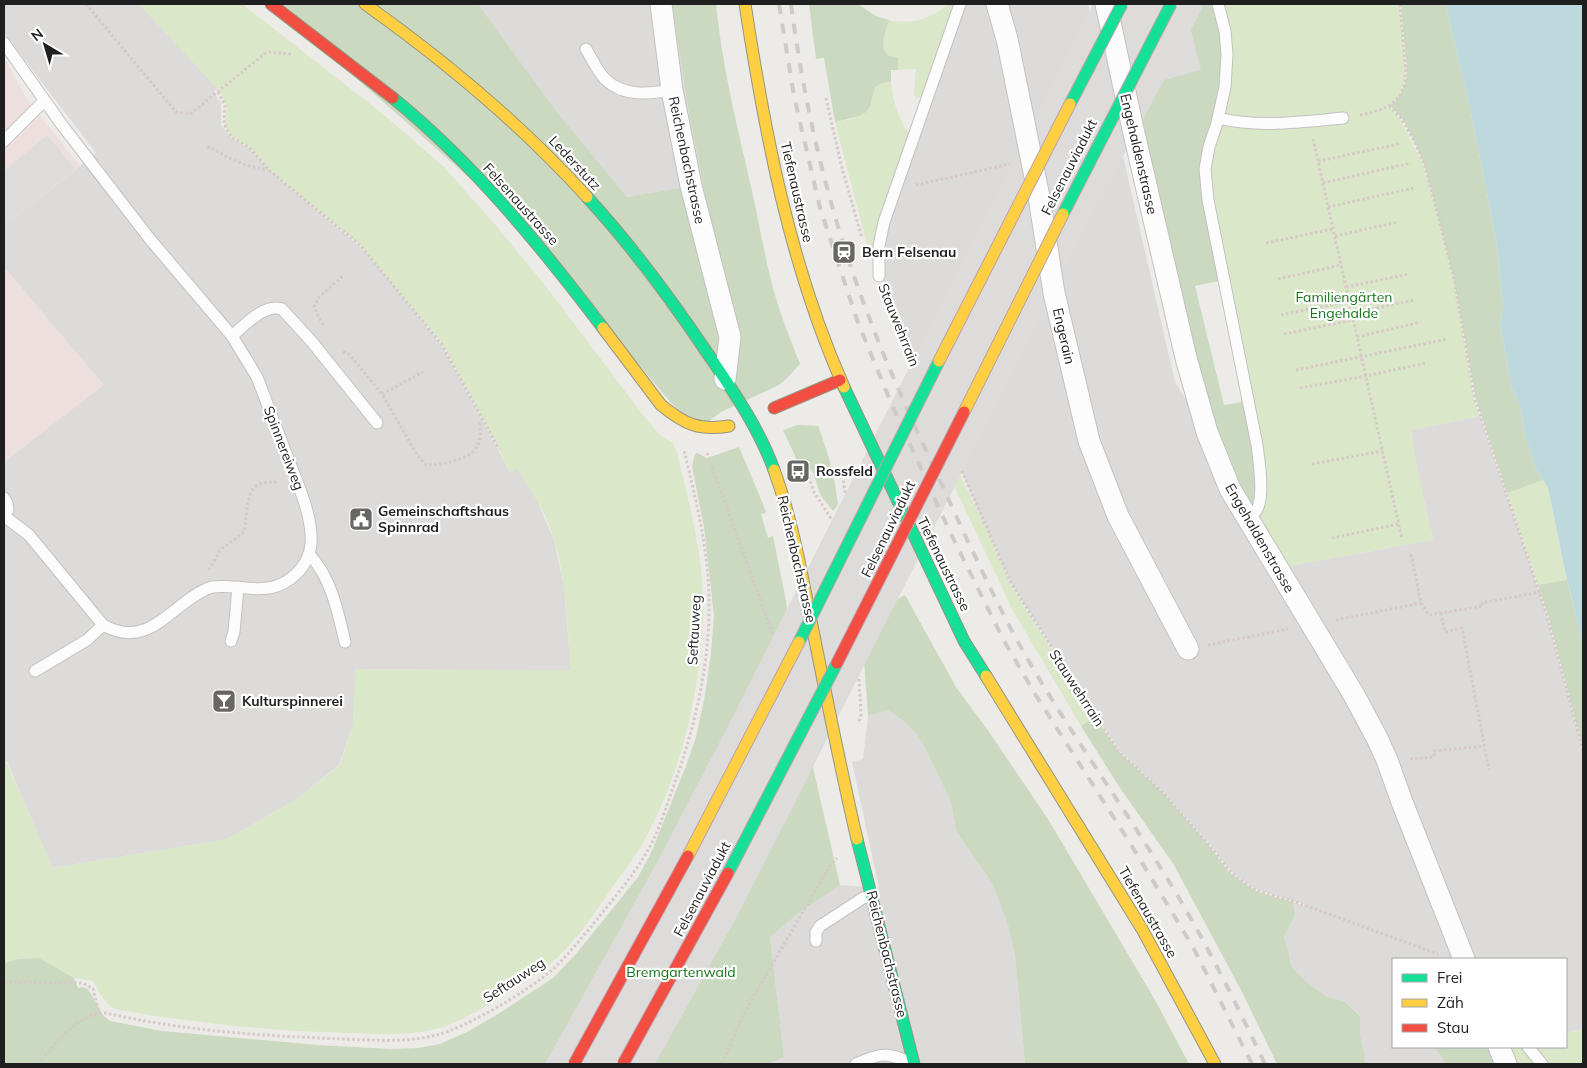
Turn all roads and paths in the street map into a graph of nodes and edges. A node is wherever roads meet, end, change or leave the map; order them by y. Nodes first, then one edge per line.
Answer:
1 (86, 4) edge
2 (271, 4) edge
3 (365, 4) edge
4 (661, 4) edge
5 (745, 4) edge
6 (960, 4) edge
7 (997, 4) edge
8 (1106, 4) edge
9 (1122, 4) edge
10 (1172, 4) edge
11 (1218, 4) edge
12 (1400, 4) edge
13 (4, 43) edge
14 (586, 49) dead end
15 (270, 52) dead end
16 (672, 90) junction
17 (218, 92) junction
18 (826, 98) dead end
19 (44, 101) junction
20 (1389, 106) junction
21 (1218, 118) junction
22 (1343, 118) joint
23 (1309, 121) junction
24 (4, 141) edge
25 (1399, 144) dead end
26 (207, 147) dead end
27 (1318, 161) junction
28 (1014, 163) dead end
29 (1411, 163) dead end
30 (268, 169) junction
31 (1323, 183) junction
32 (1414, 188) dead end
33 (896, 190) junction
34 (1328, 207) junction
35 (1398, 222) dead end
36 (1333, 229) junction
37 (1335, 236) junction
38 (1266, 243) dead end
39 (367, 253) junction
40 (363, 257) dead end
41 (1341, 265) junction
42 (1409, 274) dead end
43 (344, 275) dead end
44 (879, 276) junction
45 (1278, 279) dead end
46 (1346, 287) junction
47 (1414, 300) dead end
48 (1349, 302) junction
49 (1352, 314) junction
50 (1281, 315) dead end
51 (1353, 320) junction
52 (1421, 322) dead end
53 (1284, 334) dead end
54 (232, 336) junction
55 (1357, 337) junction
56 (1448, 339) dead end
57 (312, 342) junction
58 (1362, 358) junction
59 (329, 363) junction
60 (913, 363) dead end
61 (1426, 363) dead end
62 (1296, 370) dead end
63 (423, 372) dead end
64 (1366, 376) junction
65 (725, 379) junction
66 (840, 380) junction
67 (1300, 388) dead end
68 (382, 394) junction
69 (774, 408) dead end
70 (482, 419) junction
71 (377, 423) dead end
72 (728, 426) dead end
73 (683, 448) dead end
74 (705, 448) dead end
75 (499, 449) dead end
76 (1382, 451) junction
77 (1312, 464) dead end
78 (960, 467) dead end
79 (295, 476) junction
80 (799, 480) dead end
81 (4, 498) edge
82 (4, 515) edge
83 (1247, 518) junction
84 (1399, 524) junction
85 (834, 527) dead end
86 (1332, 538) dead end
87 (1402, 539) dead end
88 (309, 554) junction
89 (1410, 554) dead end
90 (238, 587) junction
91 (204, 589) junction
92 (1540, 592) junction
93 (1421, 603) junction
94 (1441, 613) junction
95 (1342, 618) dead end
96 (104, 625) junction
97 (1282, 630) dead end
98 (773, 635) dead end
99 (231, 641) dead end
100 (345, 642) dead end
101 (1223, 642) dead end
102 (1188, 649) dead end
103 (35, 671) dead end
104 (1484, 746) junction
105 (1583, 751) edge
106 (1412, 758) dead end
107 (1489, 770) dead end
108 (838, 856) dead end
109 (872, 896) junction
110 (816, 941) dead end
111 (1432, 952) dead end
112 (1464, 958) edge
113 (4, 982) edge
114 (99, 1013) junction
115 (1499, 1048) edge
116 (1529, 1048) edge
117 (914, 1063) edge
118 (39, 1064) edge
119 (574, 1064) edge
120 (624, 1064) edge
121 (722, 1064) edge
122 (856, 1064) edge
123 (1215, 1064) edge
124 (1506, 1064) edge
125 (1542, 1064) edge

1 - 17 path
2 - 72 main road, Felsenaustrasse
3 - 65 main road, Lederstutz
4 - 16 street, Reichenbachstrasse
5 - 66 main road, Tiefenaustrasse
6 - 33 lane
7 - 102 street, Engerain
8 - 83 street, Engehaldenstrasse
9 - 119 main road, Felsenauviadukt, bridge
10 - 120 main road, Felsenauviadukt, bridge
11 - 21 lane
12 - 20 path
13 - 19 lane, Spinnereiweg
14 - 16 lane
15 - 17 path
16 - 65 street, Reichenbachstrasse
17 - 30 path
18 - 44 path, Stauwehrrain
19 - 24 lane
19 - 54 lane, Spinnereiweg
20 - 22 path
20 - 92 path
21 - 23 lane
21 - 83 lane
22 - 23 lane
23 - 27 path
25 - 27 path
26 - 30 path
27 - 31 path
28 - 33 path
29 - 31 path
30 - 39 path
31 - 34 path
32 - 34 path
33 - 44 lane
34 - 36 path
35 - 37 path
36 - 37 path
36 - 38 path
37 - 41 path
39 - 40 path
39 - 70 path
41 - 45 path
41 - 46 path
42 - 46 path
43 - 57 path
44 - 60 path, Stauwehrrain
46 - 48 path
47 - 49 path
48 - 49 path
48 - 50 path
49 - 51 path
51 - 53 path
51 - 55 path
52 - 55 path
54 - 57 lane
54 - 79 lane, Spinnereiweg
55 - 58 path
56 - 58 path
57 - 59 lane
58 - 62 path
58 - 64 path
59 - 68 path
59 - 71 lane
61 - 64 path
63 - 68 path
64 - 67 path
64 - 76 path
65 - 109 main road, Reichenbachstrasse
66 - 69 main road
66 - 123 main road, Tiefenaustrasse
68 - 70 path
70 - 75 path
73 - 114 path, Seftauweg
74 - 98 path
76 - 77 path
76 - 84 path
78 - 111 path, Stauwehrrain
79 - 88 lane, Spinnereiweg
79 - 91 path
80 - 85 path
81 - 82 lane
82 - 96 lane
83 - 112 street, Engehaldenstrasse
84 - 86 path
84 - 87 path
88 - 90 lane
88 - 100 lane
89 - 93 path
90 - 91 lane
90 - 99 lane
91 - 96 lane
92 - 94 path
92 - 105 path
93 - 94 path
93 - 95 path
94 - 104 path
96 - 103 lane
97 - 101 path
104 - 106 path
104 - 107 path
108 - 121 path
109 - 110 lane
109 - 117 main road, Reichenbachstrasse
113 - 114 path
114 - 118 path
115 - 124 street
116 - 125 lane
117 - 122 lane

